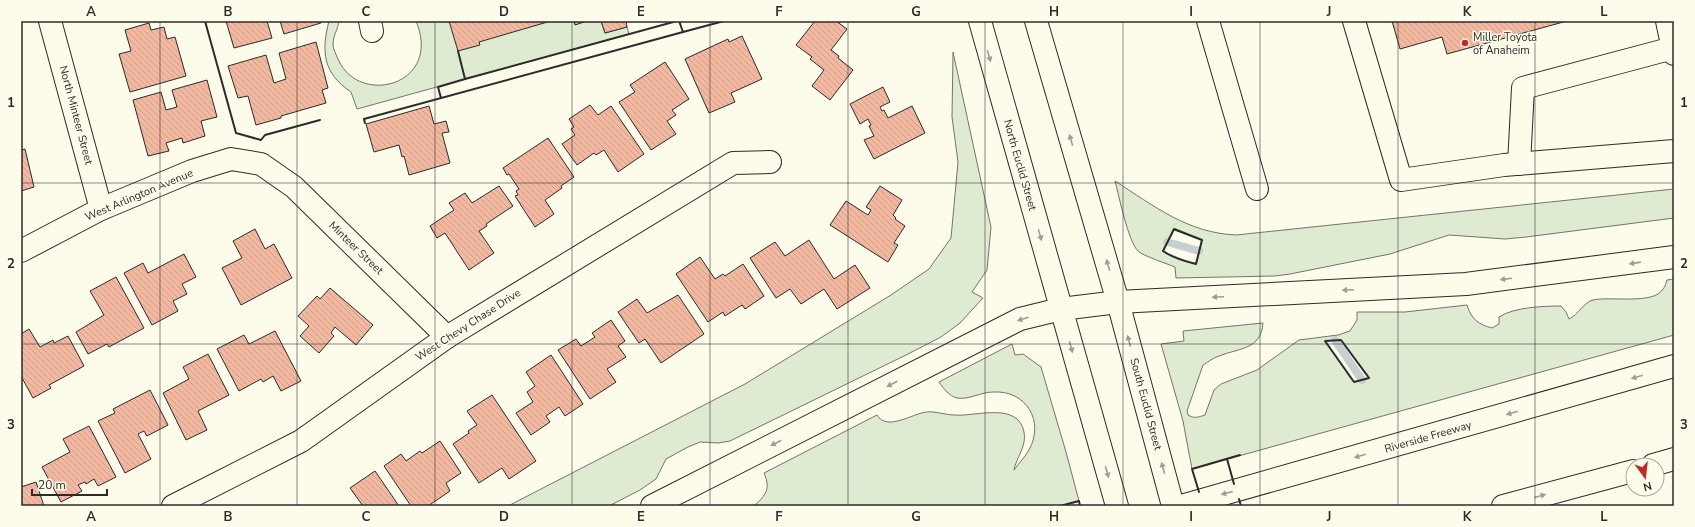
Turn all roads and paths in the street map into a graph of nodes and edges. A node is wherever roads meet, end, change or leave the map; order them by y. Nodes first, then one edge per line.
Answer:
1 (50, 21) edge
2 (980, 21) edge
3 (1036, 21) edge
4 (1208, 21) edge
5 (1354, 21) edge
6 (1667, 21) edge
7 (1673, 51) edge
8 (1674, 151) edge
9 (770, 162) dead end
10 (262, 164) joint
11 (1519, 164) junction
12 (1257, 189) dead end
13 (102, 209) junction
14 (21, 250) edge
15 (1674, 257) edge
16 (1118, 302) junction
17 (1061, 309) junction
18 (447, 337) junction
19 (1674, 366) edge
20 (1625, 472) edge
21 (173, 506) edge
22 (652, 506) edge
23 (1117, 506) edge
24 (1173, 506) edge
25 (1181, 506) edge
26 (1503, 506) edge

1 - 13 main road, North Minteer Street
2 -> 17 main road, North Euclid Street
16 -> 3 main road
4 - 12 main road
5 - 11 main road
6 - 7 main road
7 - 11 main road
8 - 11 main road
9 - 18 main road, West Chevy Chase Drive
10 - 13 main road, West Arlington Avenue
10 - 18 main road, Minteer Street
13 - 14 main road, West Arlington Avenue
15 -> 16 main road
16 - 17 main road
24 -> 16 main road, South Euclid Street
17 -> 22 main road
17 -> 23 main road
18 - 21 main road, West Chevy Chase Drive
19 -> 25 main road, Riverside Freeway
26 -> 20 main road

